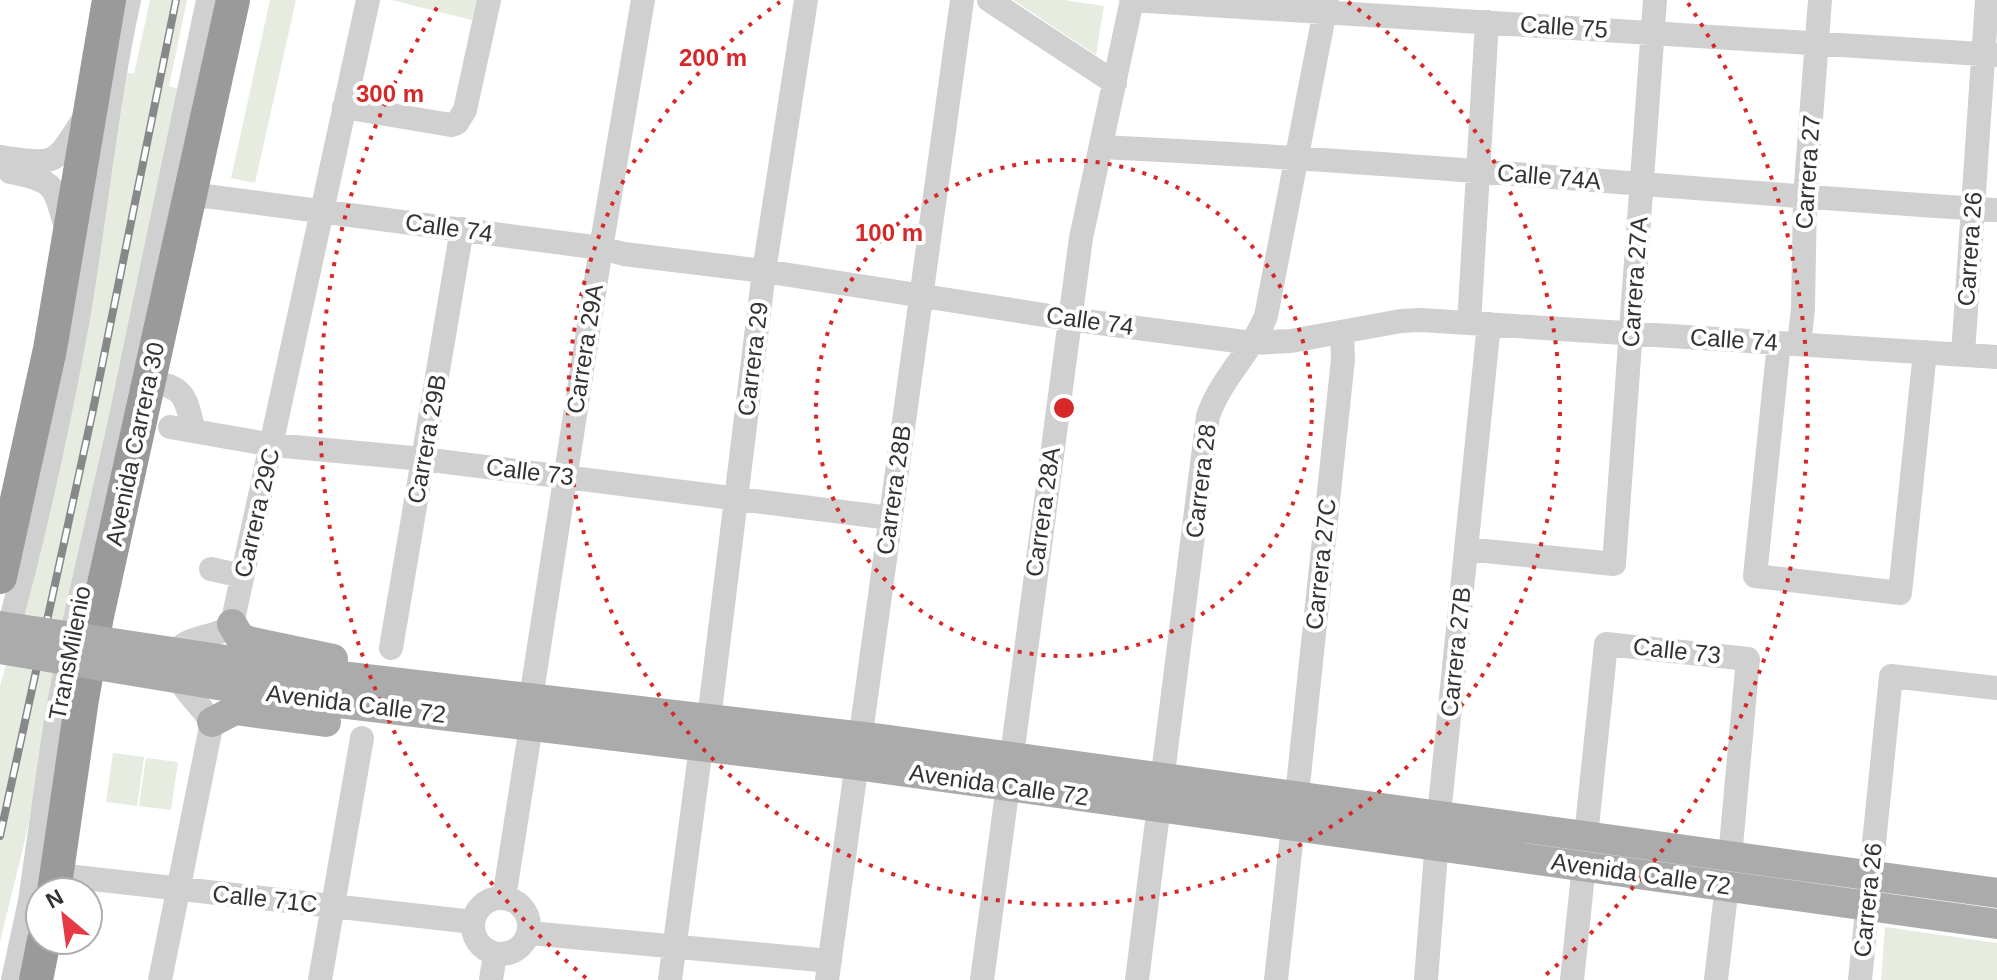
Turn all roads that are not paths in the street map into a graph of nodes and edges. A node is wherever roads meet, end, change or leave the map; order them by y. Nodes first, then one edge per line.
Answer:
1 (109, 0) edge
2 (129, 0) edge
3 (208, 0) edge
4 (233, 0) edge
5 (368, 0) edge
6 (489, 0) edge
7 (643, 0) edge
8 (806, 0) edge
9 (962, 0) edge
10 (989, 0) edge
11 (1131, 0) edge
12 (1655, 0) edge
13 (1820, 0) edge
14 (1987, 0) edge
15 (1326, 6) edge
16 (1487, 22) junction
17 (1653, 33) junction
18 (1817, 43) junction
19 (1990, 54) edge
20 (1115, 83) junction
21 (344, 107) junction
22 (89, 111) junction
23 (1101, 147) junction
24 (1296, 156) junction
25 (0, 157) edge
26 (0, 171) edge
27 (1478, 171) junction
28 (1642, 185) junction
29 (1805, 197) junction
30 (189, 202) junction
31 (1985, 209) edge
32 (324, 211) junction
33 (462, 229) junction
34 (69, 233) junction
35 (601, 248) junction
36 (764, 271) junction
37 (920, 296) junction
38 (1069, 319) junction
39 (1479, 324) junction
40 (1631, 333) junction
41 (1342, 334) junction
42 (1252, 343) junction
43 (1789, 343) junction
44 (1925, 352) junction
45 (1963, 354) junction
46 (1997, 357) edge
47 (149, 381) junction
48 (170, 427) dead end
49 (194, 431) junction
50 (273, 445) junction
51 (423, 459) junction
52 (565, 477) junction
53 (736, 498) junction
54 (890, 518) junction
55 (1466, 549) junction
56 (211, 569) dead end
57 (242, 576) junction
58 (0, 577) edge
59 (232, 624) junction
60 (0, 626) edge
61 (391, 648) dead end
62 (0, 649) edge
63 (0, 658) edge
64 (298, 685) junction
65 (410, 685) junction
66 (1997, 688) edge
67 (531, 712) junction
68 (430, 714) junction
69 (212, 722) junction
70 (705, 733) junction
71 (362, 738) dead end
72 (859, 751) junction
73 (1008, 771) junction
74 (1163, 777) junction
75 (1297, 795) junction
76 (1159, 807) junction
77 (1439, 815) junction
78 (1293, 825) junction
79 (1437, 845) junction
80 (1585, 851) junction
81 (1729, 871) junction
82 (57, 876) edge
83 (104, 886) edge
84 (180, 890) junction
85 (1869, 891) junction
86 (1997, 893) edge
87 (504, 898) junction
88 (333, 906) junction
89 (473, 922) junction
90 (1997, 924) edge
91 (529, 933) junction
92 (675, 944) junction
93 (495, 954) junction
94 (41, 956) edge
95 (828, 970) edge
96 (13, 980) edge
97 (36, 980) edge
98 (160, 980) edge
99 (320, 980) edge
100 (491, 980) edge
101 (670, 980) edge
102 (982, 980) edge
103 (1137, 980) edge
104 (1276, 980) edge
105 (1426, 980) edge
106 (1572, 980) edge
107 (1716, 980) edge
108 (1860, 980) edge

1 - 22 highway
2 - 63 street
3 - 96 street, TransMilenio
4 - 30 highway, Avenida Carrera 30
5 - 21 street, Carrera 29C
6 - 21 street
7 - 35 street, Carrera 29A
8 - 36 street, Carrera 29
9 - 37 street, Carrera 28B
10 - 20 street
11 - 15 street, Calle 75
11 - 20 street, Carrera 28A
12 - 17 street, Carrera 27A
13 - 18 street, Carrera 27
14 - 19 street, Carrera 26
15 - 16 street, Calle 75
15 - 24 street, Carrera 28
16 - 17 street, Calle 75
16 - 27 street, Carrera 27B
17 - 18 street, Calle 75
17 - 28 street, Carrera 27A
18 - 19 street, Calle 75
18 - 29 street, Carrera 27
19 - 31 street, Carrera 26
20 - 23 street, Carrera 28A
21 - 32 street, Carrera 29C
22 - 25 street
22 - 34 highway
23 - 24 street, Calle 74A
23 - 38 street, Carrera 28A
24 - 27 street, Calle 74A
24 - 42 street, Carrera 28
26 - 34 street
27 - 28 street, Calle 74A
27 - 39 street, Carrera 27B
28 - 29 street, Calle 74A
28 - 40 street, Carrera 27A
29 - 31 street, Calle 74A
29 - 43 street, Carrera 27
30 - 32 street, Calle 74
30 - 47 highway, Avenida Carrera 30
31 - 45 street, Carrera 26
32 - 33 street, Calle 74
32 - 50 street, Carrera 29C
33 - 35 street, Calle 74
33 - 51 street, Carrera 29B
34 - 58 highway
35 - 36 street, Calle 74
35 - 52 street, Carrera 29A
36 - 37 street, Calle 74
36 - 53 street, Carrera 29
37 - 38 street, Calle 74
37 - 54 street, Carrera 28B
38 - 42 street, Calle 74
38 - 73 street, Carrera 28A
39 - 40 street, Calle 74
39 - 41 street, Calle 74
39 - 55 street, Carrera 27B
40 - 43 street, Calle 74
40 - 55 street, Carrera 27A
41 - 42 street, Calle 74
41 - 75 street, Carrera 27C
42 - 74 street, Carrera 28
43 - 44 street, Calle 74
43 - 44 street, Carrera 27
44 - 45 street, Calle 74
45 - 46 street, Calle 74
47 - 49 street
47 - 82 highway, Avenida Carrera 30
48 - 49 street, Calle 73
49 - 50 street, Calle 73
50 - 51 street, Calle 73
50 - 57 street, Carrera 29C
51 - 52 street, Calle 73
51 - 61 street, Carrera 29B
52 - 53 street, Calle 73
52 - 67 street, Carrera 29A
53 - 54 street, Calle 73
53 - 70 street, Carrera 29
54 - 72 street, Carrera 28B
55 - 77 street, Carrera 27B
56 - 57 street
57 - 59 street, Carrera 29C
59 - 65 main road
59 - 69 street
60 - 64 main road, Avenida Calle 72, bridge
62 - 64 main road, Avenida Calle 72, bridge
64 - 65 main road, Avenida Calle 72
64 - 68 main road, Avenida Calle 72
65 - 67 main road, Avenida Calle 72
66 - 85 street, Carrera 26
67 - 68 main road, Avenida Calle 72
67 - 70 main road, Avenida Calle 72
67 - 87 street, Carrera 29A
68 - 69 main road
69 - 84 street
70 - 72 main road, Avenida Calle 72
70 - 92 street, Carrera 29
71 - 88 street
72 - 73 main road, Avenida Calle 72
72 - 95 street, Carrera 28B
73 - 74 main road, Avenida Calle 72
73 - 76 main road, Avenida Calle 72
73 - 102 street, Carrera 28A
74 - 75 main road, Avenida Calle 72
74 - 76 street, Carrera 28
75 - 77 main road, Avenida Calle 72
76 - 78 main road, Avenida Calle 72
76 - 103 street, Carrera 28
77 - 79 street, Carrera 27B
77 - 80 main road, Avenida Calle 72
78 - 79 main road, Avenida Calle 72
78 - 104 street
79 - 80 main road, Avenida Calle 72
79 - 105 street, Carrera 27B
80 - 81 main road, Avenida Calle 72
80 - 81 street, Calle 73
80 - 106 street
81 - 85 main road, Avenida Calle 72
81 - 107 street
83 - 84 street, Calle 71C
84 - 88 street, Calle 71C
84 - 98 street
85 - 86 main road, Avenida Calle 72
85 - 90 main road, Avenida Calle 72
85 - 108 street, Carrera 26
87 - 89 street
87 - 91 street
88 - 89 street, Calle 71C
88 - 99 street
89 - 93 street
91 - 92 street
91 - 93 street
92 - 95 street
92 - 101 street, Carrera 29
93 - 100 street
94 - 97 highway

